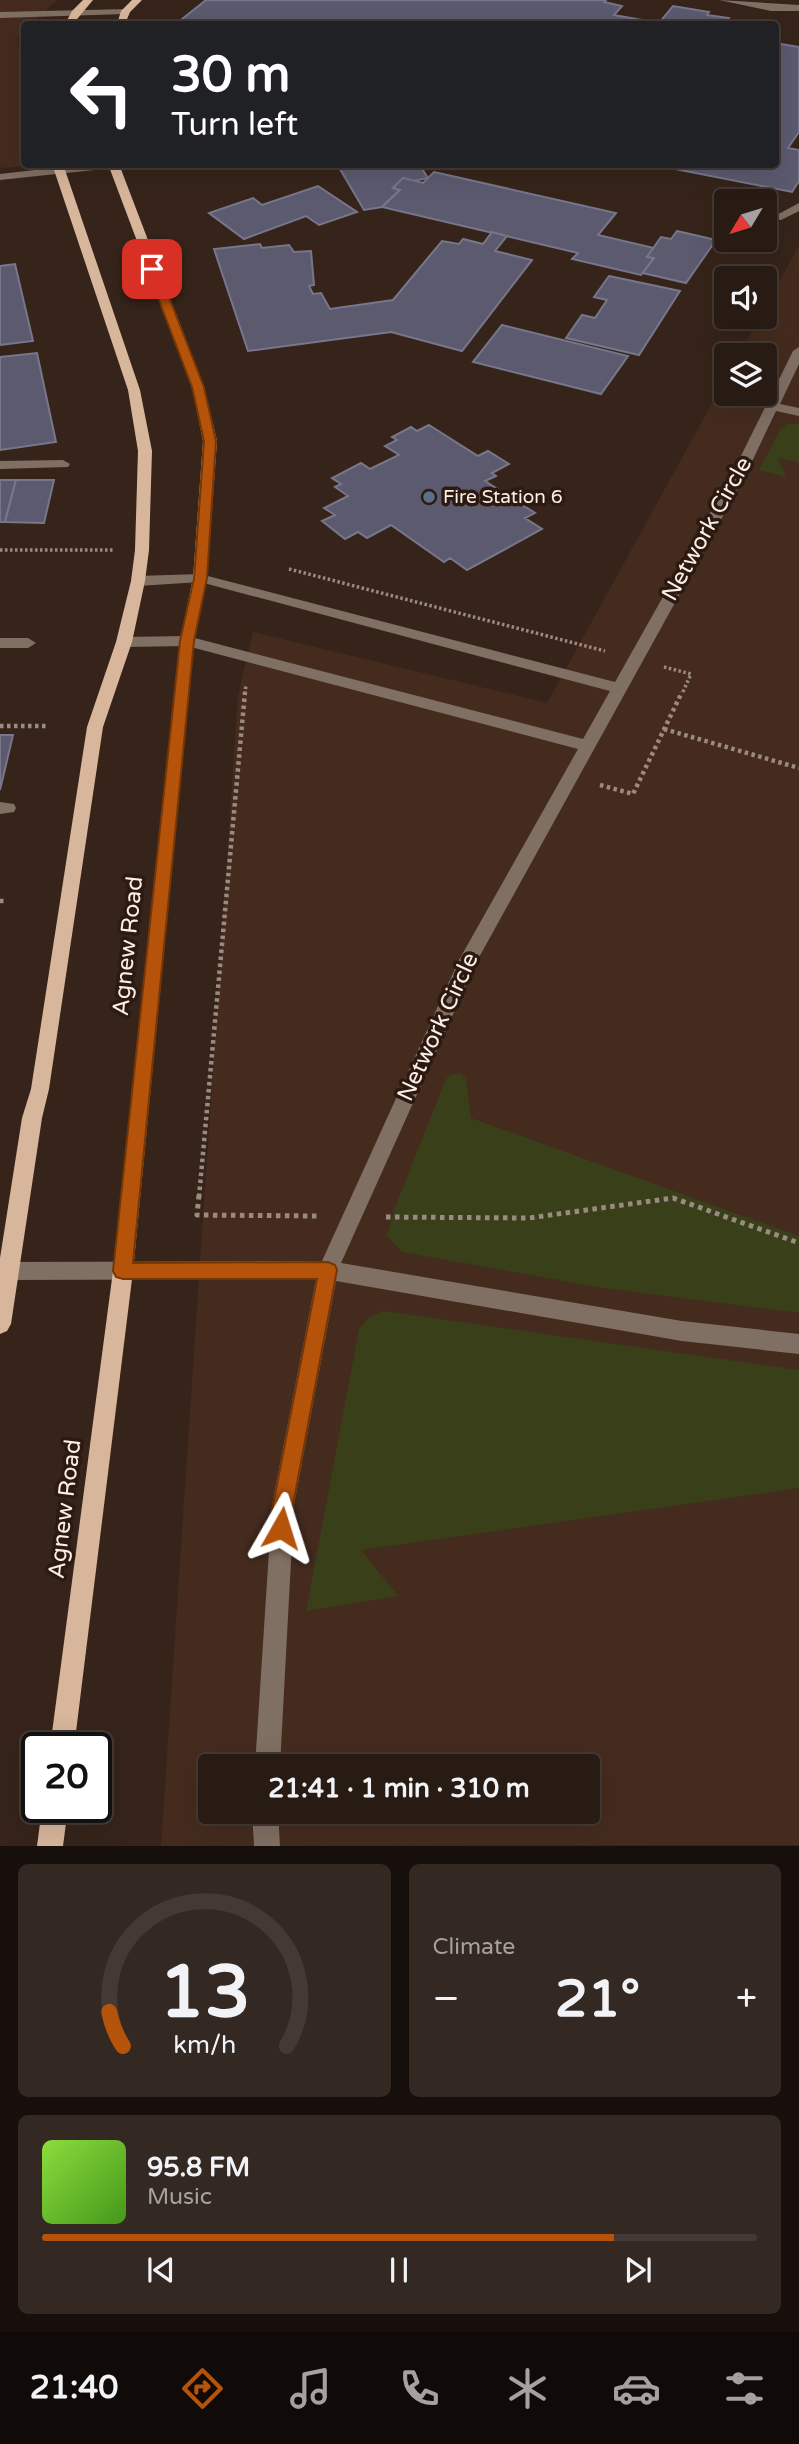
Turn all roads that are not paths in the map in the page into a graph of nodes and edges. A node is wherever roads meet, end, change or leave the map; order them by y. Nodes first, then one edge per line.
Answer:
1 (88, 0) edge
2 (137, 0) edge
3 (724, 0) edge
4 (799, 8) edge
5 (126, 11) junction
6 (75, 13) junction
7 (0, 15) edge
8 (71, 21) edge
9 (122, 21) edge
10 (57, 168) edge
11 (114, 168) edge
12 (0, 177) edge
13 (799, 206) edge
14 (777, 218) dead end
15 (799, 351) edge
16 (777, 396) edge
17 (772, 406) joint
18 (799, 412) edge
19 (63, 464) dead end
20 (0, 465) edge
21 (201, 578) junction
22 (138, 581) junction
23 (187, 641) junction
24 (124, 642) junction
25 (0, 643) edge
26 (29, 643) dead end
27 (619, 688) junction
28 (587, 746) junction
29 (6, 1270) junction
30 (328, 1270) junction
31 (123, 1271) junction
32 (0, 1324) edge
33 (799, 1344) edge
34 (64, 1732) edge
35 (269, 1754) edge
36 (53, 1823) edge
37 (266, 1824) edge
38 (50, 1846) edge
39 (267, 1846) edge

1 - 6 main road
2 - 5 main road
3 - 4 street
5 - 6 street
5 - 9 main road
6 - 7 street
6 - 8 main road
10 - 12 street
10 - 22 main road
11 - 21 main road, Agnew Road
13 - 14 street
15 - 16 street, Network Circle
17 - 18 street
17 - 27 street, Network Circle
19 - 20 street
21 - 22 street
21 - 23 main road, Agnew Road
21 - 27 street
22 - 24 main road
23 - 24 street
23 - 28 street
23 - 31 main road, Agnew Road
24 - 29 main road
25 - 26 street
27 - 28 street, Network Circle
28 - 30 street, Network Circle
29 - 31 street
29 - 32 main road
30 - 31 street
30 - 33 street
30 - 35 street, Network Circle
31 - 34 main road, Agnew Road
36 - 38 main road
37 - 39 street

